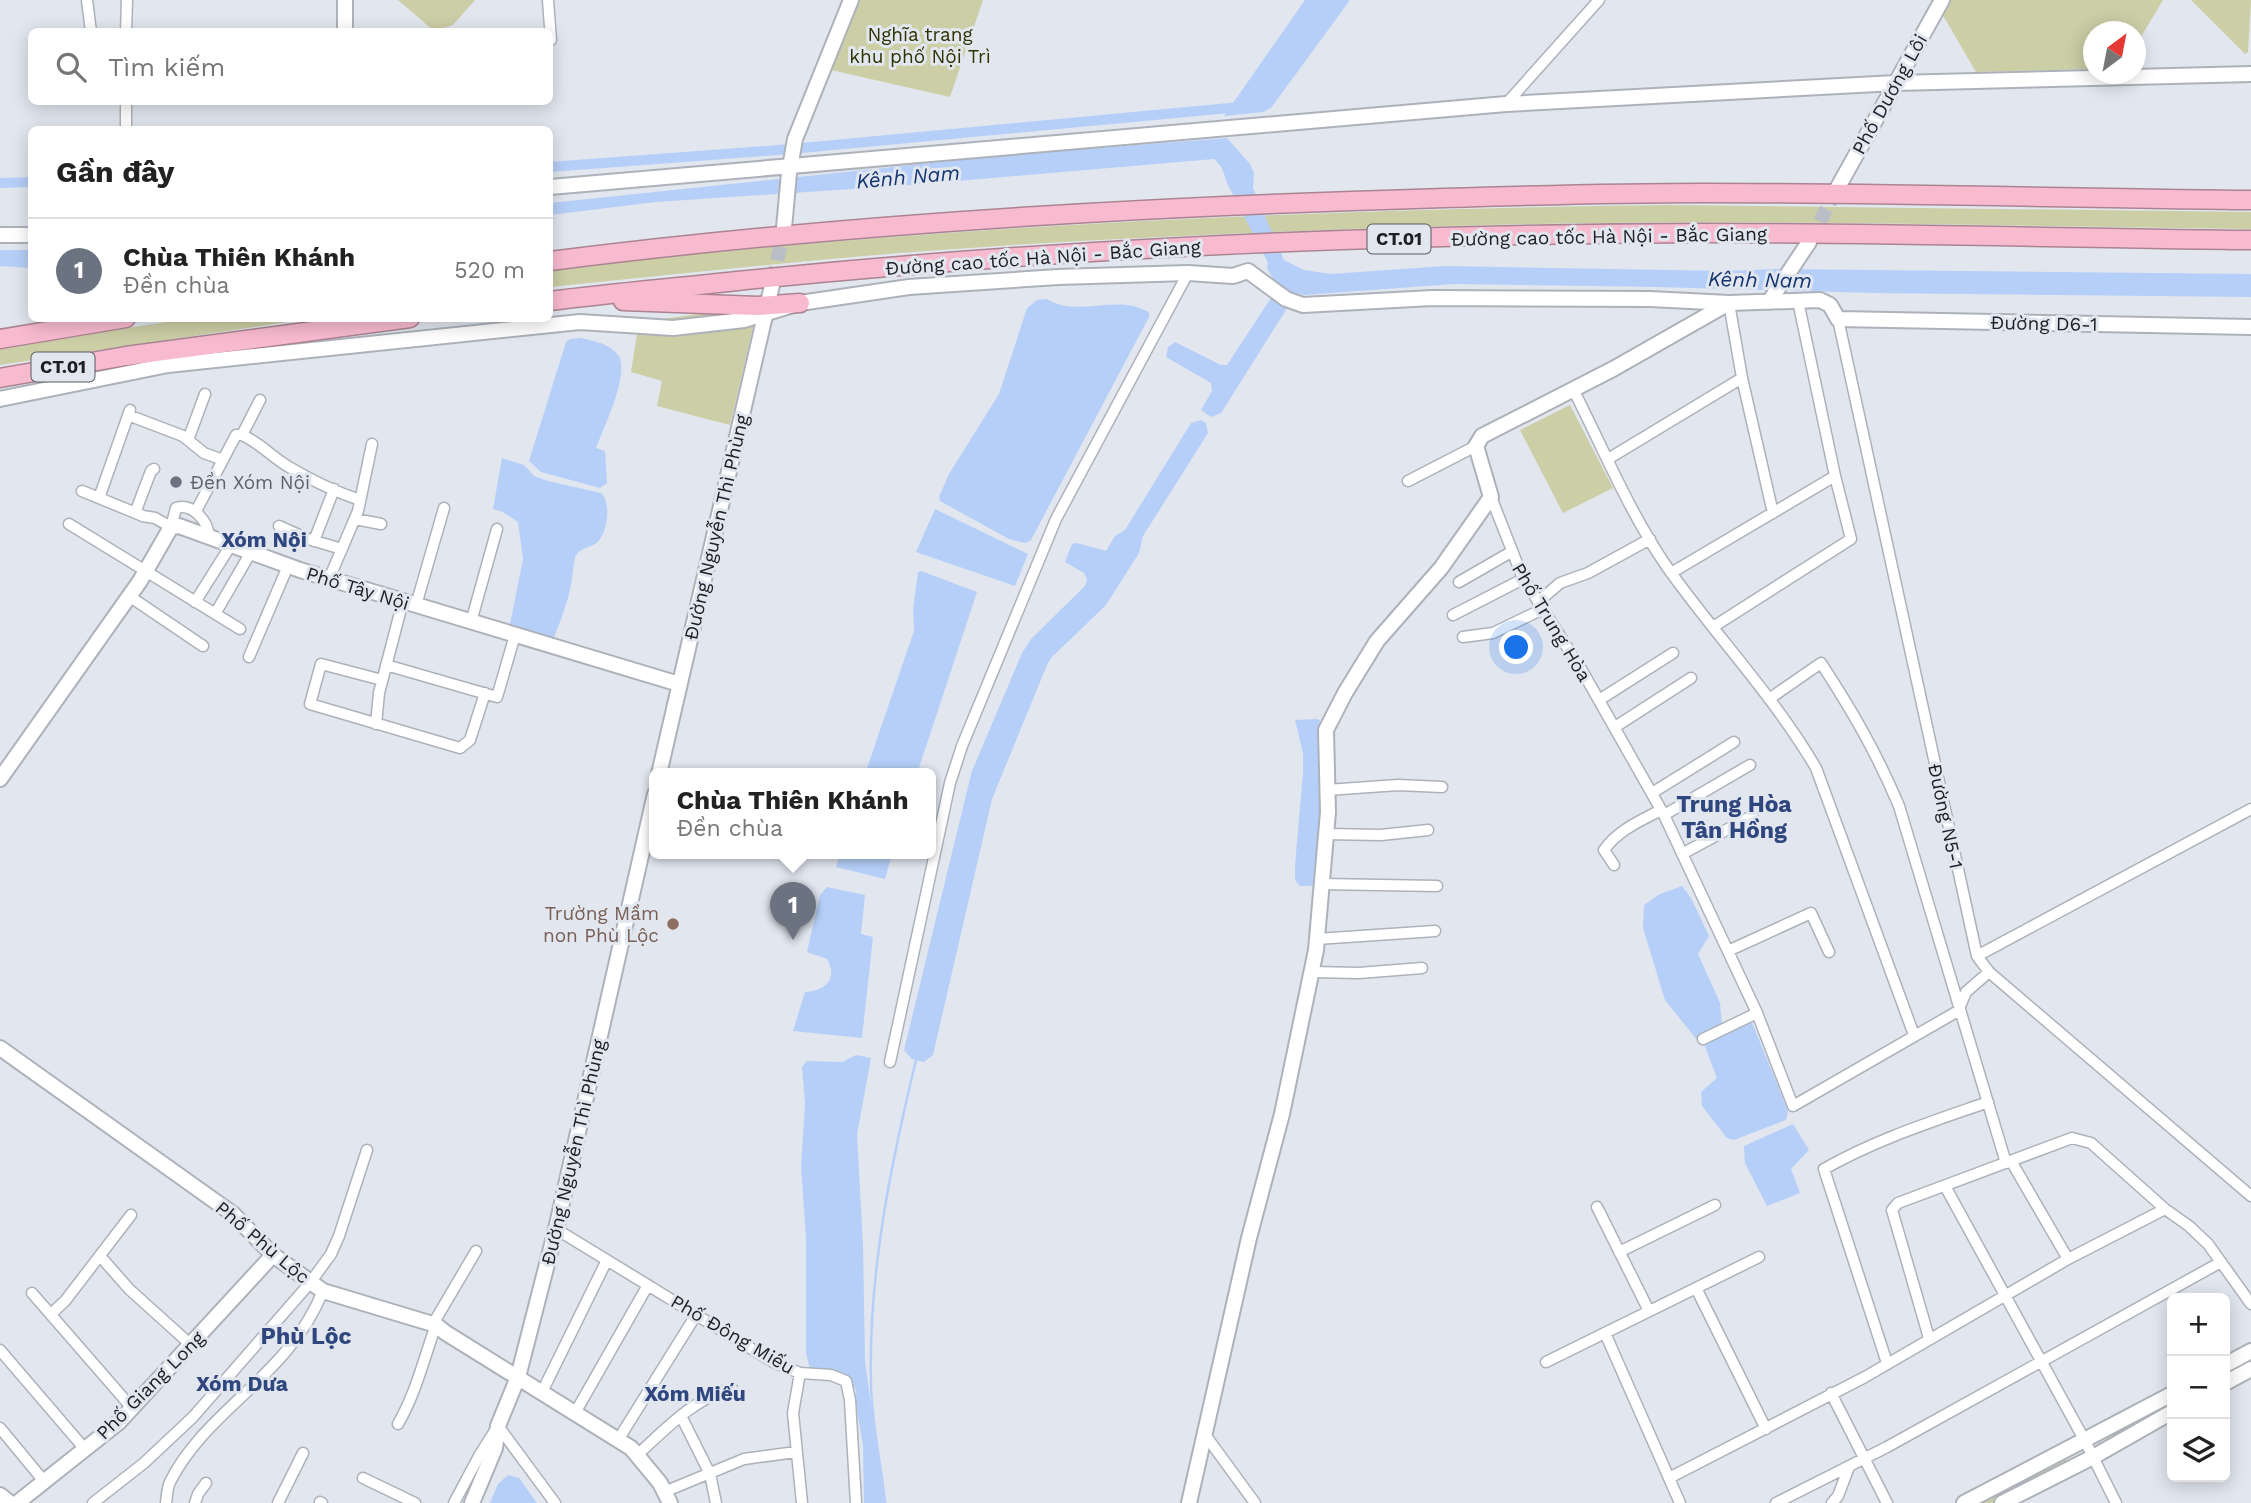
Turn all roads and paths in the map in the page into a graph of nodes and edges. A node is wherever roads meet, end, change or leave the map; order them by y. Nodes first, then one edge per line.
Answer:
1 (87, 0) edge
2 (127, 0) edge
3 (345, 0) edge
4 (548, 0) edge
5 (851, 0) edge
6 (1599, 0) edge
7 (1942, 0) edge
8 (90, 28) edge
9 (126, 28) edge
10 (345, 28) edge
11 (550, 28) edge
12 (2251, 74) edge
13 (1896, 83) junction
14 (1506, 104) junction
15 (125, 105) edge
16 (126, 126) edge
17 (790, 165) junction
18 (553, 187) edge
19 (1836, 189) tunnel mouth
20 (2251, 200) edge
21 (784, 228) tunnel mouth
22 (0, 235) edge
23 (28, 235) edge
24 (2251, 240) edge
25 (1806, 248) tunnel mouth
26 (553, 261) edge
27 (1188, 273) junction
28 (773, 281) tunnel mouth
29 (553, 301) edge
30 (1798, 301) junction
31 (1769, 302) junction
32 (800, 303) joint
33 (1729, 303) junction
34 (553, 307) edge
35 (766, 309) junction
36 (1838, 319) junction
37 (102, 322) edge
38 (380, 322) edge
39 (2251, 327) edge
40 (0, 339) edge
41 (1742, 378) junction
42 (0, 380) edge
43 (1573, 389) junction
44 (205, 394) dead end
45 (0, 399) edge
46 (260, 400) dead end
47 (242, 435) junction
48 (188, 440) junction
49 (372, 444) dead end
50 (1476, 446) junction
51 (1608, 459) junction
52 (223, 460) junction
53 (154, 469) dead end
54 (1835, 476) junction
55 (1408, 481) dead end
56 (334, 489) junction
57 (82, 491) dead end
58 (1491, 497) junction
59 (99, 498) junction
60 (360, 500) junction
61 (444, 508) dead end
62 (197, 511) junction
63 (135, 513) junction
64 (1773, 513) junction
65 (355, 519) junction
66 (69, 524) dead end
67 (381, 524) dead end
68 (279, 526) dead end
69 (171, 527) junction
70 (497, 529) dead end
71 (209, 537) junction
72 (1650, 539) junction
73 (314, 541) junction
74 (230, 545) junction
75 (342, 549) junction
76 (251, 552) junction
77 (1511, 552) junction
78 (288, 566) junction
79 (145, 571) junction
80 (1671, 573) junction
81 (329, 579) junction
82 (1523, 579) junction
83 (1459, 582) dead end
84 (130, 596) junction
85 (195, 601) junction
86 (410, 603) junction
87 (1540, 606) junction
88 (215, 614) junction
89 (1453, 615) dead end
90 (471, 621) junction
91 (1713, 627) junction
92 (240, 629) dead end
93 (515, 635) junction
94 (1463, 637) dead end
95 (203, 646) dead end
96 (1673, 653) dead end
97 (249, 657) dead end
98 (386, 665) junction
99 (1690, 678) dead end
100 (382, 680) junction
101 (679, 684) junction
102 (485, 693) junction
103 (1769, 699) junction
104 (1599, 700) junction
105 (376, 724) junction
106 (1615, 727) junction
107 (1734, 742) dead end
108 (1750, 765) dead end
109 (660, 768) edge
110 (0, 779) edge
111 (1442, 787) dead end
112 (1327, 790) junction
113 (1652, 793) junction
114 (2251, 809) edge
115 (1662, 812) junction
116 (1752, 816) dead end
117 (649, 820) edge
118 (1428, 830) dead end
119 (1326, 834) junction
120 (936, 848) edge
121 (1682, 854) junction
122 (934, 859) edge
123 (1614, 864) dead end
124 (1322, 884) junction
125 (1437, 886) dead end
126 (1435, 931) dead end
127 (1317, 939) junction
128 (1728, 951) junction
129 (1829, 953) dead end
130 (1977, 956) junction
131 (1422, 968) dead end
132 (1312, 972) junction
133 (1989, 972) junction
134 (1958, 1011) junction
135 (1757, 1013) junction
136 (1914, 1035) junction
137 (1707, 1037) dead end
138 (0, 1048) edge
139 (890, 1062) dead end
140 (1988, 1102) junction
141 (367, 1150) dead end
142 (2009, 1162) junction
143 (1945, 1186) junction
144 (2251, 1196) edge
145 (1715, 1205) dead end
146 (1597, 1207) dead end
147 (2165, 1209) junction
148 (131, 1215) dead end
149 (556, 1229) junction
150 (476, 1251) dead end
151 (1619, 1252) junction
152 (273, 1255) junction
153 (100, 1256) junction
154 (1759, 1257) dead end
155 (2068, 1259) junction
156 (607, 1260) junction
157 (2221, 1262) junction
158 (310, 1283) junction
159 (648, 1285) junction
160 (1696, 1288) junction
161 (323, 1291) junction
162 (32, 1293) dead end
163 (2003, 1296) junction
164 (2251, 1304) edge
165 (1649, 1311) junction
166 (51, 1314) junction
167 (696, 1315) junction
168 (435, 1325) junction
169 (1605, 1333) junction
170 (1930, 1338) junction
171 (191, 1345) junction
172 (0, 1350) edge
173 (2251, 1351) edge
174 (1546, 1362) dead end
175 (2230, 1362) edge
176 (1887, 1363) junction
177 (2041, 1363) junction
178 (2251, 1369) edge
179 (800, 1373) junction
180 (519, 1377) junction
181 (2230, 1380) edge
182 (732, 1388) dead end
183 (542, 1392) junction
184 (1831, 1392) junction
185 (2167, 1397) edge
186 (132, 1408) junction
187 (575, 1413) junction
188 (2167, 1415) edge
189 (681, 1416) junction
190 (398, 1424) dead end
191 (498, 1426) junction
192 (1766, 1429) junction
193 (2, 1435) edge
194 (1206, 1436) junction
195 (618, 1440) junction
196 (2085, 1441) junction
197 (84, 1448) junction
198 (796, 1452) junction
199 (303, 1453) dead end
200 (637, 1455) junction
201 (2093, 1457) junction
202 (1865, 1458) junction
203 (1849, 1466) junction
204 (709, 1474) junction
205 (1671, 1477) junction
206 (363, 1478) dead end
207 (43, 1480) junction
208 (206, 1483) dead end
209 (0, 1495) edge
210 (667, 1497) edge
211 (10, 1503) edge
212 (17, 1503) edge
213 (93, 1503) edge
214 (166, 1503) edge
215 (195, 1503) edge
216 (278, 1503) edge
217 (415, 1503) edge
218 (454, 1503) edge
219 (472, 1503) edge
220 (555, 1503) edge
221 (716, 1503) edge
222 (802, 1503) edge
223 (856, 1503) edge
224 (1189, 1503) edge
225 (1255, 1503) edge
226 (1681, 1503) edge
227 (1776, 1503) edge
228 (1832, 1503) edge
229 (1887, 1503) edge
230 (1964, 1503) edge
231 (2002, 1503) edge
232 (2116, 1503) edge

1 - 8 street
2 - 9 street
3 - 10 street
4 - 11 street
5 - 17 street
6 - 14 street
7 - 13 street, Phố Dương Lôi
12 - 13 street
13 - 14 street
13 - 19 street, Phố Dương Lôi
14 - 17 street
15 - 16 street
17 - 18 street
17 - 21 street
20 - 26 highway, Đường cao tốc Hà Nội - Bắc Giang / CT.01
22 - 23 street
24 - 29 highway, Đường cao tốc Hà Nội - Bắc Giang / CT.01
25 - 31 street
27 - 32 street
27 - 33 street
27 - 120 street
28 - 35 street, Đường Nguyễn Thì Phùng
30 - 31 street
30 - 36 street
30 - 54 street
31 - 33 street
32 - 35 highway
33 - 41 street
33 - 43 street
34 - 35 highway
35 - 45 street
35 - 101 street, Đường Nguyễn Thì Phùng
36 - 39 street, Đường D6-1
36 - 130 street, Đường N5-1
37 - 40 highway, CT.01
38 - 42 highway
41 - 51 street
41 - 64 street
43 - 50 street
43 - 51 street
44 - 48 street
46 - 47 street
47 - 52 street
47 - 56 street
48 - 52 street
48 - 59 street
49 - 60 street
50 - 55 street
50 - 58 street, Phố Trung Hòa
51 - 72 street
52 - 62 street
53 - 63 street
54 - 64 street
54 - 91 street
56 - 60 street
56 - 73 street
57 - 59 street
58 - 77 street, Phố Trung Hòa
58 - 112 street
59 - 63 street
60 - 65 street
61 - 86 street
62 - 69 street
62 - 71 street
63 - 69 street
64 - 80 street
65 - 67 street
65 - 75 street
66 - 79 street
68 - 73 street
69 - 71 street, Phố Tây Nội
69 - 79 street
70 - 90 street
71 - 74 street, Phố Tây Nội
72 - 80 street
72 - 87 street
73 - 75 street
74 - 76 street, Phố Tây Nội
74 - 85 street
75 - 81 street
76 - 78 street, Phố Tây Nội
76 - 88 street
77 - 82 street, Phố Trung Hòa
77 - 83 street
78 - 81 street, Phố Tây Nội
78 - 97 street
79 - 84 street
79 - 85 street
80 - 91 street
81 - 86 street, Phố Tây Nội
82 - 87 street, Phố Trung Hòa
82 - 89 street
84 - 95 street
84 - 110 street
85 - 88 street
86 - 90 street, Phố Tây Nội
86 - 98 street
87 - 94 street
87 - 104 street, Phố Trung Hòa
88 - 92 street
90 - 93 street, Phố Tây Nội
91 - 103 street
93 - 101 street, Phố Tây Nội
93 - 102 street
96 - 104 street
98 - 100 street
98 - 102 street
99 - 106 street
100 - 105 street
100 - 105 street
101 - 109 street, Đường Nguyễn Thì Phùng
102 - 105 street
103 - 134 street
103 - 136 street
104 - 106 street, Phố Trung Hòa
106 - 113 street, Phố Trung Hòa
107 - 113 street
108 - 115 street
111 - 112 street
112 - 119 street
113 - 115 street, Phố Trung Hòa
114 - 130 street
115 - 121 street, Phố Trung Hòa
115 - 123 street
116 - 121 street
117 - 149 street, Đường Nguyễn Thì Phùng
118 - 119 street
119 - 124 street
121 - 128 street, Phố Trung Hòa
122 - 139 street
124 - 125 street
124 - 127 street
126 - 127 street
127 - 132 street
128 - 129 street
128 - 135 street, Phố Trung Hòa
130 - 133 street, Đường N5-1
131 - 132 street
132 - 194 street
133 - 134 street
133 - 144 street, Đường N5-1
134 - 136 street
134 - 140 street
135 - 136 street, Phố Trung Hòa
135 - 137 street
138 - 152 street, Phố Phù Lộc
140 - 142 street
140 - 176 street
141 - 158 street
142 - 143 street
142 - 147 street
142 - 155 street
143 - 163 street
143 - 170 street
145 - 151 street
146 - 151 street
147 - 155 street
147 - 157 street
148 - 153 street
149 - 156 street, Phố Đông Miếu
149 - 180 street, Đường Nguyễn Thì Phùng
150 - 168 street
151 - 165 street
152 - 158 street, Phố Phù Lộc
152 - 171 street, Phố Giang Long
153 - 166 street
153 - 171 street
154 - 160 street
155 - 163 street
156 - 159 street, Phố Đông Miếu
156 - 183 street
157 - 164 street
157 - 177 street
158 - 161 street, Phố Phù Lộc
158 - 213 street
159 - 167 street, Phố Đông Miếu
159 - 187 street
160 - 165 street
160 - 192 street
161 - 168 street, Phố Phù Lộc
161 - 214 street
162 - 166 street
163 - 170 street
163 - 177 street
165 - 169 street
166 - 186 street
167 - 179 street, Phố Đông Miếu
167 - 195 street
168 - 180 street, Phố Phù Lộc
168 - 190 street
169 - 174 street
169 - 205 street
170 - 176 street
171 - 186 street, Phố Giang Long
172 - 197 street
173 - 175 street
176 - 184 street
177 - 196 street
177 - 202 street
178 - 181 street
179 - 198 street
179 - 223 street, Phố Đông Miếu
180 - 183 street, Phố Phù Lộc
180 - 191 street, Đường Nguyễn Thì Phùng
182 - 189 street
183 - 187 street, Phố Phù Lộc
184 - 192 street
184 - 202 street
185 - 196 street
186 - 197 street, Phố Giang Long
187 - 195 street, Phố Phù Lộc
188 - 201 street
189 - 200 street
189 - 204 street
191 - 218 street
191 - 219 street, Đường Nguyễn Thì Phùng
191 - 220 street
192 - 205 street
193 - 207 street
194 - 224 street
194 - 225 street
195 - 200 street, Phố Phù Lộc
196 - 201 street
196 - 230 street
197 - 207 street, Phố Giang Long
198 - 204 street
198 - 222 street
199 - 216 street
200 - 210 street, Phố Phù Lộc
201 - 231 street
201 - 232 street
202 - 203 street
202 - 229 street
203 - 227 street
203 - 228 street
204 - 210 street
204 - 221 street
205 - 226 street
206 - 217 street
207 - 212 street, Phố Giang Long
208 - 215 street
209 - 211 street

